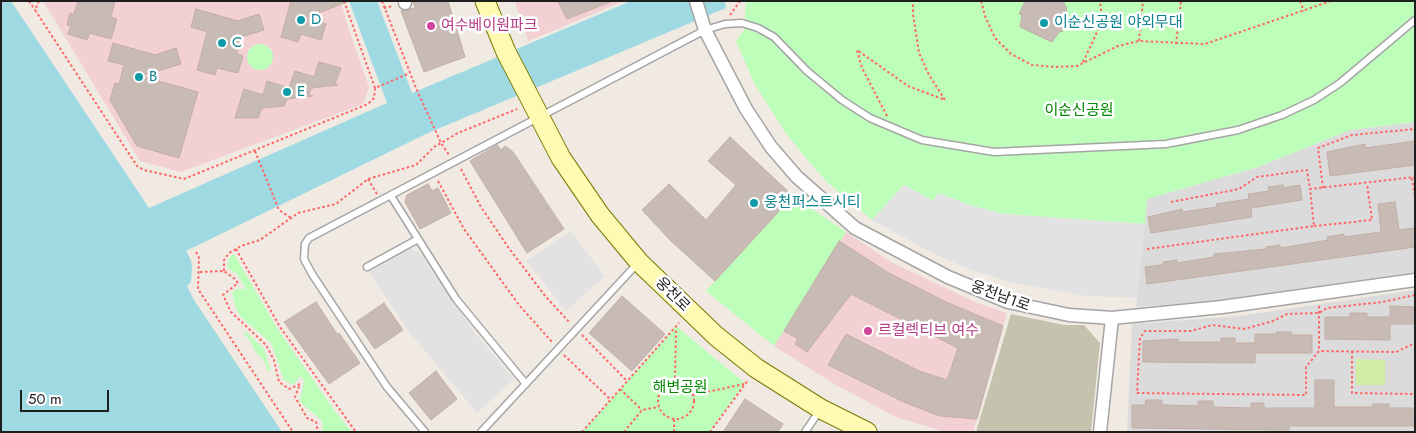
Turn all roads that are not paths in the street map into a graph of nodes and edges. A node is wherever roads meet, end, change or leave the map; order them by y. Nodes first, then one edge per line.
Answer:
1 (485, 1) edge
2 (696, 1) edge
3 (1415, 20) edge
4 (704, 27) junction
5 (534, 110) junction
6 (391, 196) junction
7 (418, 239) junction
8 (639, 262) junction
9 (367, 267) dead end
10 (1415, 280) edge
11 (1112, 318) junction
12 (526, 384) junction
13 (821, 409) junction
14 (424, 432) edge
15 (481, 432) edge
16 (805, 432) edge
17 (867, 432) edge
18 (1100, 432) edge

1 - 5 street, 웅천로
2 - 4 street, 웅천남1로
3 - 4 lane
4 - 5 lane
4 - 11 street, 웅천남1로
5 - 6 lane
5 - 8 street, 웅천로
6 - 7 lane
6 - 14 lane
7 - 9 lane
7 - 12 lane
8 - 12 lane
8 - 13 street, 웅천로
10 - 11 street, 웅천남1로
11 - 18 street
12 - 15 lane
13 - 16 lane
13 - 17 street, 웅천로

